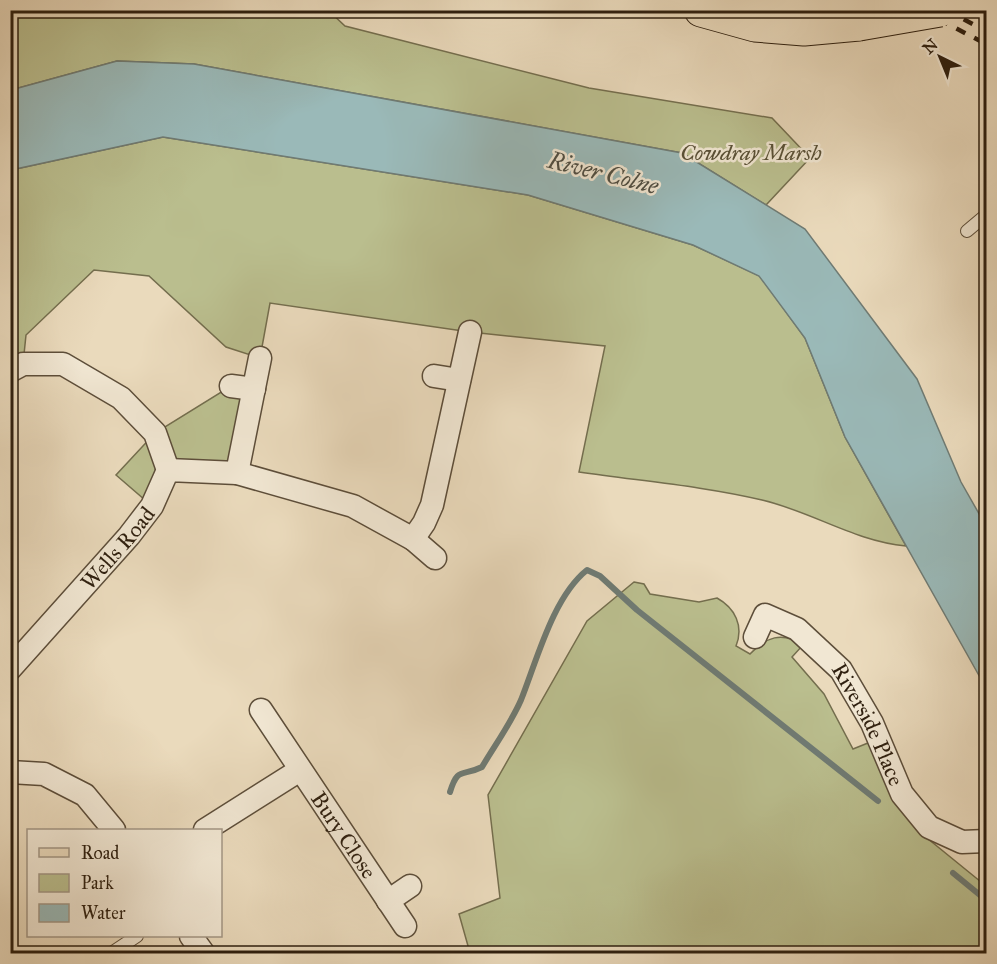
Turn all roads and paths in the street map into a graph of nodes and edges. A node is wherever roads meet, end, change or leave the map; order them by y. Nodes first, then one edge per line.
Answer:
1 (701, 10) edge
2 (940, 10) edge
3 (987, 216) edge
4 (967, 231) dead end
5 (470, 332) dead end
6 (261, 358) dead end
7 (10, 371) edge
8 (434, 376) dead end
9 (459, 381) junction
10 (231, 386) dead end
11 (254, 390) junction
12 (168, 470) junction
13 (237, 473) junction
14 (412, 539) junction
15 (435, 558) dead end
16 (755, 637) dead end
17 (10, 669) edge
18 (261, 710) dead end
19 (300, 770) junction
20 (10, 772) edge
21 (112, 829) edge
22 (208, 829) edge
23 (987, 841) edge
24 (410, 886) dead end
25 (388, 901) junction
26 (405, 926) dead end
27 (135, 937) edge
28 (192, 937) edge
29 (110, 954) edge
30 (204, 954) edge

1 - 2 main road, bridge
3 - 4 lane
5 - 9 street
6 - 11 street
7 - 12 street
8 - 9 street
9 - 14 street
10 - 11 street
11 - 13 street
12 - 13 street
12 - 17 street, Wells Road
13 - 14 street
14 - 15 street
16 - 23 street, Riverside Place
18 - 19 street, Bury Close
19 - 22 street, Bury Close
19 - 25 street, Bury Close
20 - 21 street
24 - 25 street, Bury Close
25 - 26 street, Bury Close
27 - 29 lane
28 - 30 street

